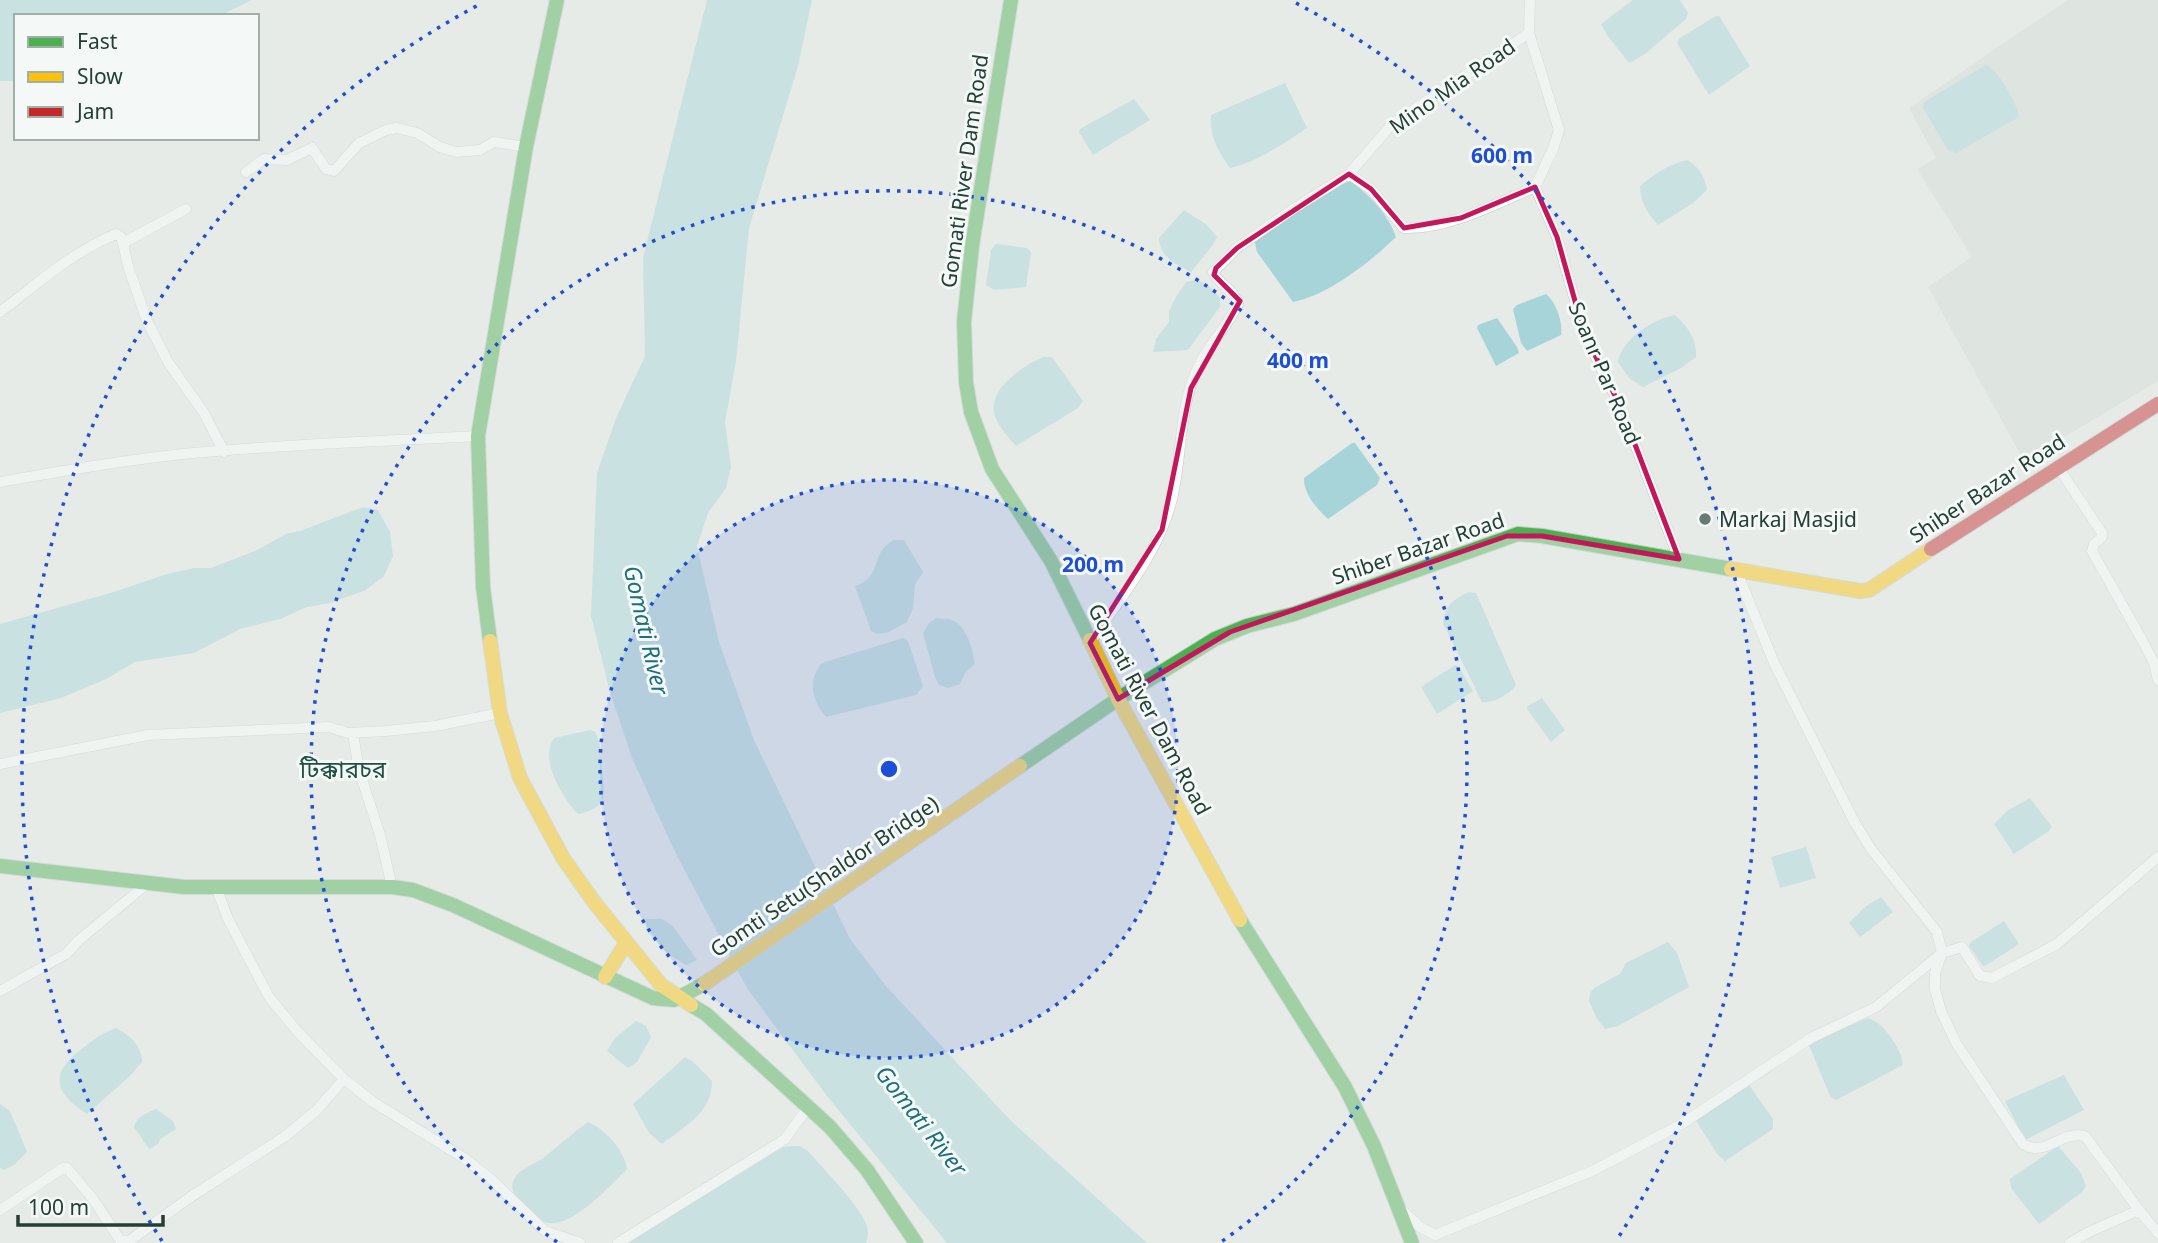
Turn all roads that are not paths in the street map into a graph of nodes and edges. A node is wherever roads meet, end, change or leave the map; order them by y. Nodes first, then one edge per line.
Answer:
1 (557, 0) edge
2 (1011, 0) edge
3 (1530, 0) edge
4 (1529, 33) junction
5 (526, 147) junction
6 (246, 172) dead end
7 (1349, 174) junction
8 (1535, 187) junction
9 (186, 209) dead end
10 (123, 243) junction
11 (0, 312) edge
12 (2158, 404) edge
13 (478, 436) junction
14 (224, 452) junction
15 (2058, 467) junction
16 (0, 482) edge
17 (1679, 559) junction
18 (1737, 570) junction
19 (1090, 643) junction
20 (2158, 680) edge
21 (1118, 699) junction
22 (500, 713) junction
23 (353, 734) junction
24 (0, 764) edge
25 (976, 797) joint
26 (2158, 857) edge
27 (0, 866) edge
28 (148, 883) junction
29 (216, 887) junction
30 (392, 887) junction
31 (626, 943) junction
32 (1942, 953) junction
33 (605, 976) junction
34 (0, 991) edge
35 (682, 998) junction
36 (344, 1079) junction
37 (808, 1107) junction
38 (1398, 1206) junction
39 (0, 1210) edge
40 (2139, 1210) junction
41 (2158, 1233) edge
42 (580, 1243) edge
43 (618, 1243) edge
44 (916, 1243) edge
45 (1412, 1243) edge
46 (2070, 1243) edge

1 - 5 street
2 - 19 street, Gomati River Dam Road
3 - 4 street
4 - 7 street, Mino Mia Road
4 - 8 street
5 - 6 street
5 - 13 street
7 - 8 street
7 - 19 street, Mino Mia Road
8 - 17 street, Soanr Par Road
9 - 10 street
10 - 11 street
10 - 14 street
12 - 15 street, Shiber Bazar Road
13 - 14 street
13 - 22 street
14 - 16 street
15 - 18 street, Shiber Bazar Road
15 - 20 street
17 - 18 street, Shiber Bazar Road
17 - 21 street, Shiber Bazar Road
18 - 32 street
19 - 21 street, Gomati River Dam Road
21 - 25 street, Shiber Bazar Road
21 - 38 street, Gomati River Dam Road
22 - 23 street
22 - 31 street
23 - 24 street
23 - 30 street
25 - 35 street, Gomti Setu(Shaldor Bridge)
26 - 32 street
27 - 28 street
28 - 29 street
28 - 34 street
29 - 30 street
29 - 36 street
30 - 33 street
31 - 33 street
31 - 35 street
32 - 38 street
32 - 40 street
33 - 35 street
35 - 37 street
36 - 39 street
36 - 42 street
37 - 43 street
37 - 44 street
38 - 45 street, Gomati River Dam Road
40 - 41 street
40 - 46 street

